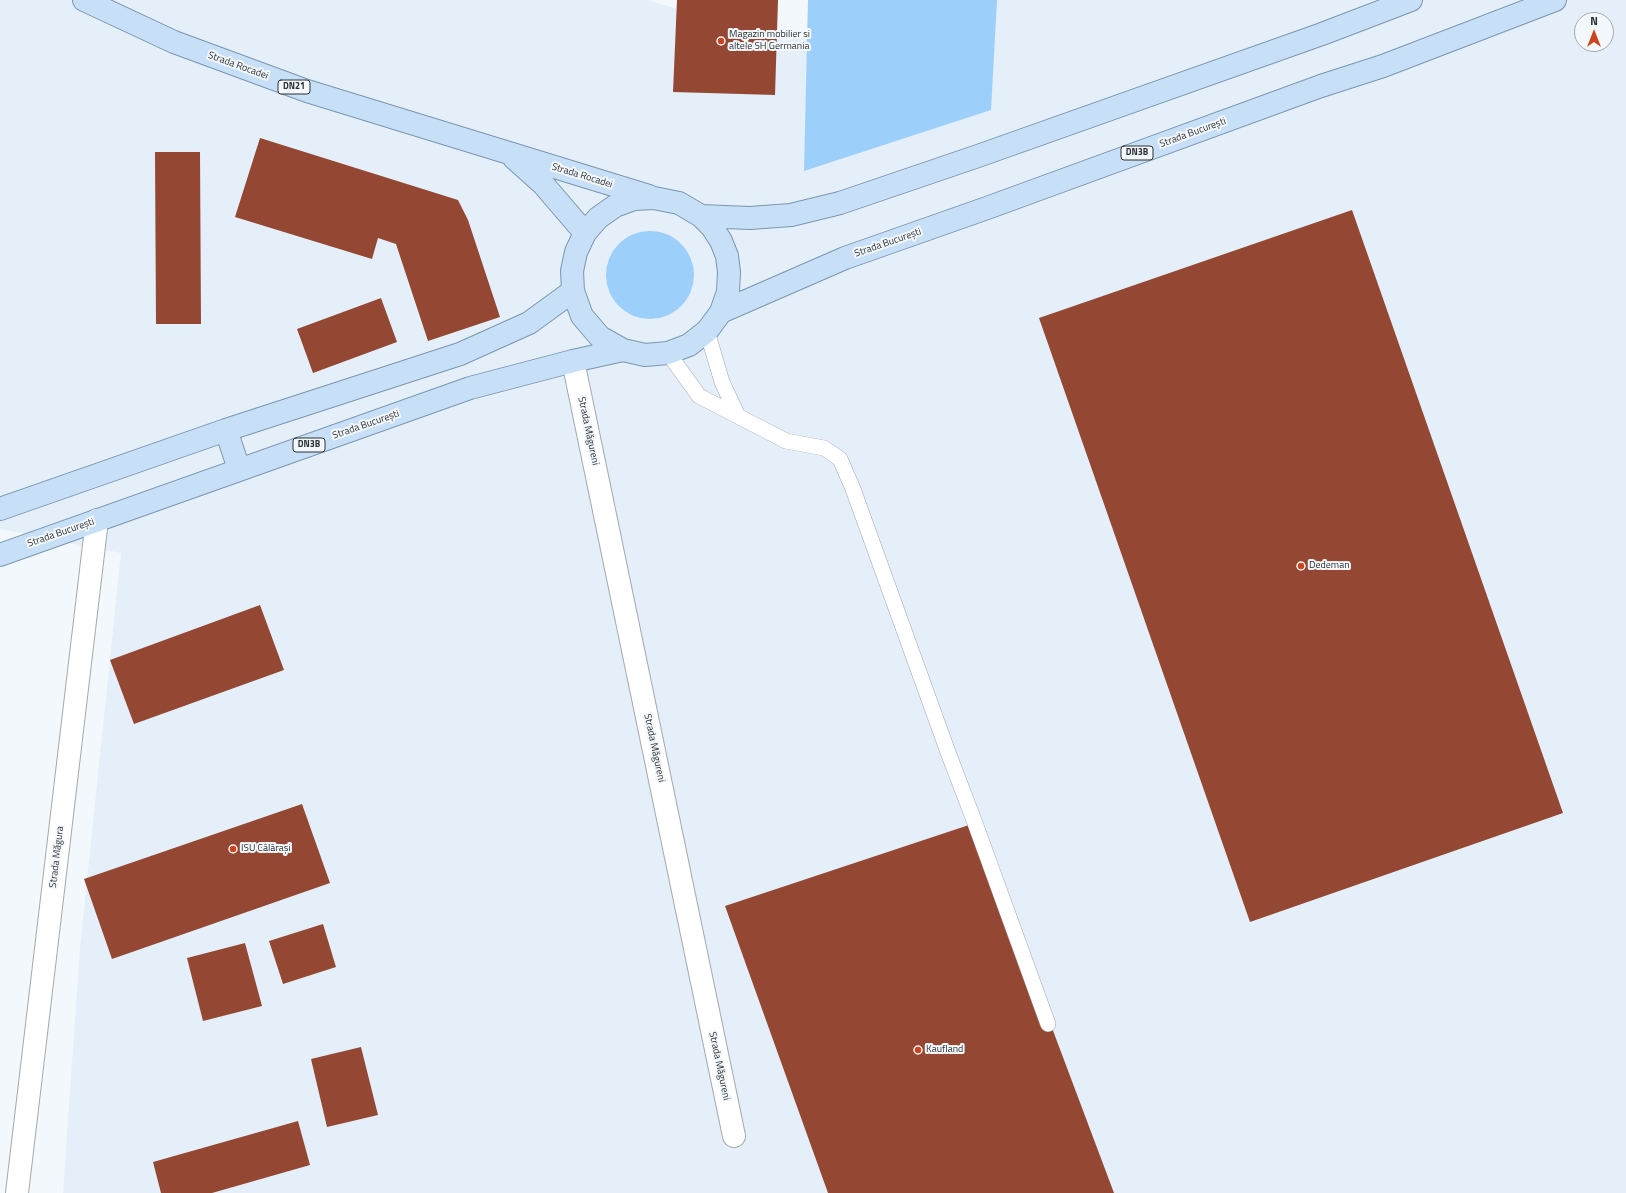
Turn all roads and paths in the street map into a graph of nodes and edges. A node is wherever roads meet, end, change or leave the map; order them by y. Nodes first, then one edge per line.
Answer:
1 (84, 0) edge
2 (1411, 0) edge
3 (1555, 0) edge
4 (511, 154) junction
5 (654, 198) junction
6 (701, 216) junction
7 (584, 233) junction
8 (573, 292) junction
9 (721, 312) junction
10 (708, 331) junction
11 (623, 350) junction
12 (668, 353) junction
13 (573, 361) junction
14 (738, 416) junction
15 (226, 430) junction
16 (239, 469) junction
17 (0, 509) edge
18 (97, 520) junction
19 (0, 554) edge
20 (1048, 1024) dead end
21 (734, 1136) dead end
22 (17, 1193) edge

1 - 4 main road, Strada Rocadei / DN21
2 - 6 main road
3 - 9 main road, Strada București / DN3B
4 - 5 main road, Strada Rocadei / DN21
4 - 7 main road, Strada Rocadei / DN21
5 - 6 main road
5 - 7 main road
6 - 9 main road
7 - 8 main road
8 - 11 main road
8 - 15 main road
9 - 10 main road
10 - 12 main road
10 - 14 lane
11 - 12 main road
11 - 13 main road, Strada București / DN3B
12 - 14 lane
13 - 16 main road, Strada București / DN3B
13 - 21 street, Strada Măgureni
14 - 20 lane
15 - 16 main road
15 - 17 main road
16 - 18 main road, Strada București / DN3B
18 - 19 main road, Strada București / DN3B
18 - 22 street, Strada Măgura

